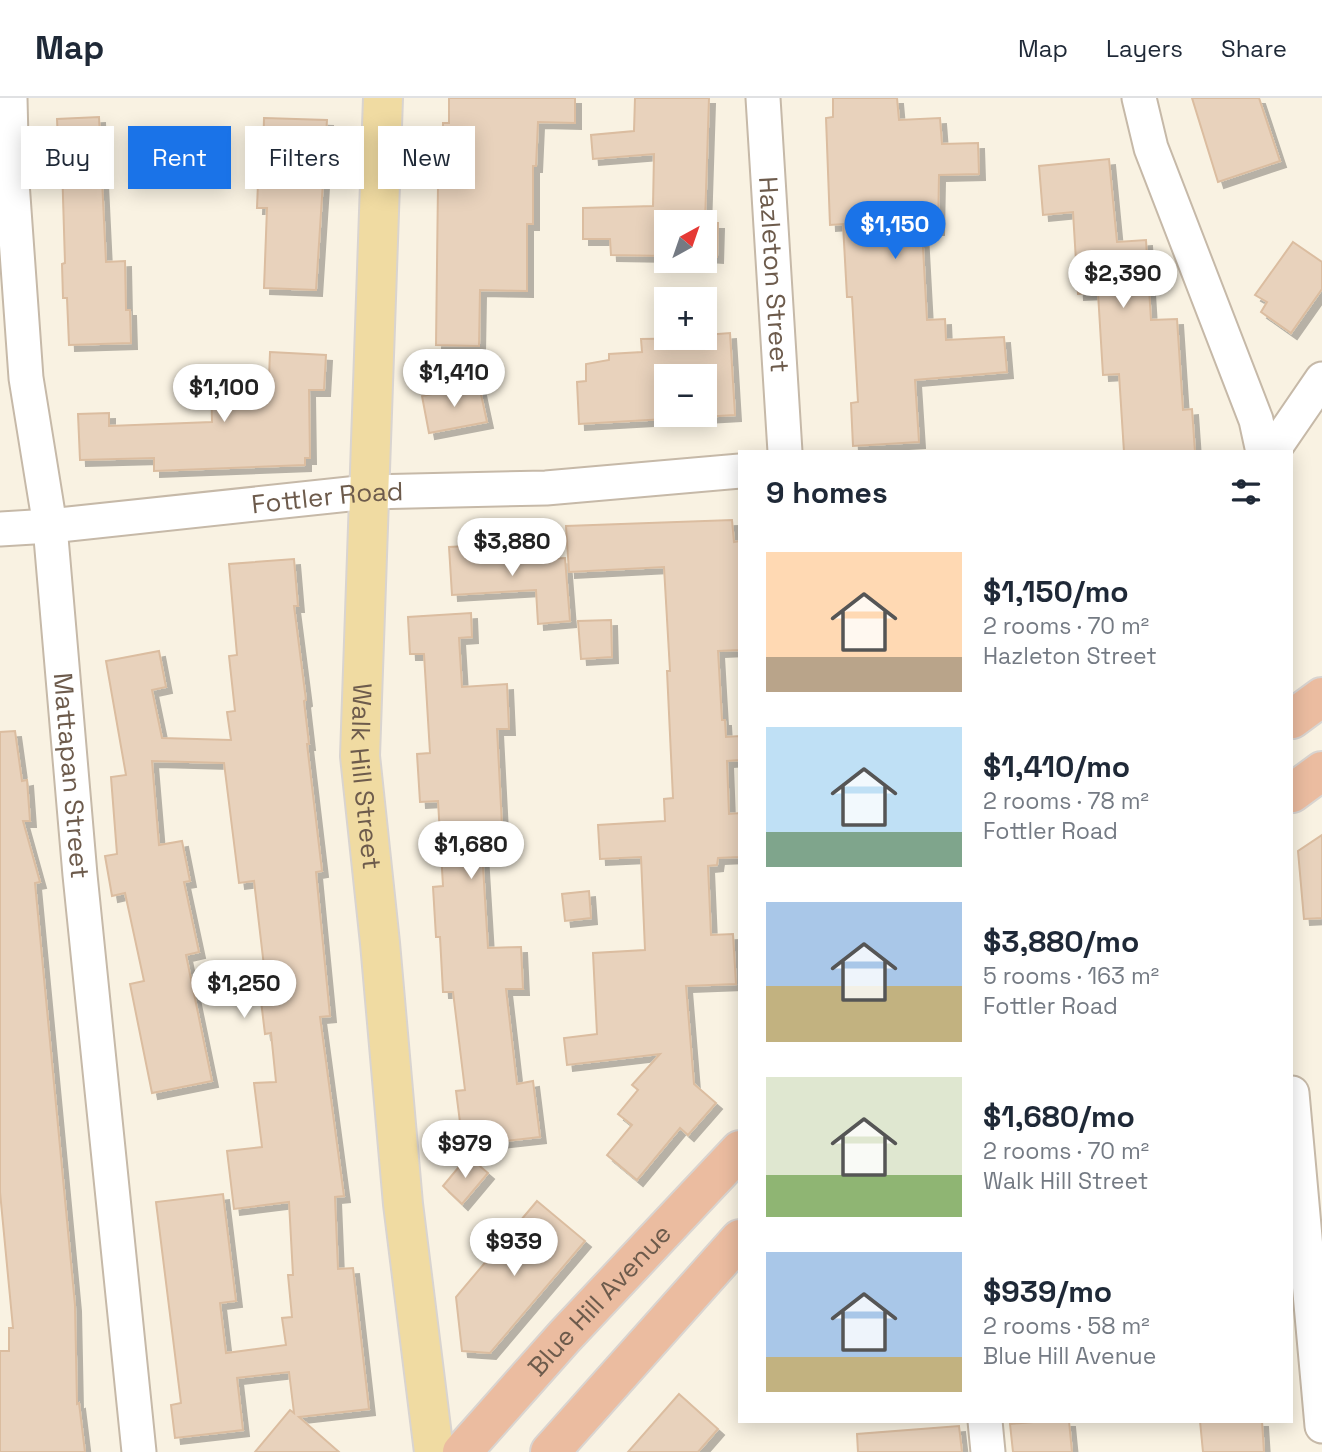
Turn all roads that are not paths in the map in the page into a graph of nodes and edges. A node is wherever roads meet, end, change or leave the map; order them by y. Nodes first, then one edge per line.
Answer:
1 (10, 98) edge
2 (383, 98) edge
3 (763, 98) edge
4 (1139, 98) edge
5 (6, 183) edge
6 (1322, 379) edge
7 (785, 450) edge
8 (1263, 450) edge
9 (1273, 450) edge
10 (738, 471) edge
11 (368, 492) junction
12 (50, 526) junction
13 (0, 529) edge
14 (1322, 696) edge
15 (1293, 718) edge
16 (1322, 771) edge
17 (1293, 792) edge
18 (1293, 1104) edge
19 (738, 1152) edge
20 (738, 1241) edge
21 (985, 1423) edge
22 (1322, 1426) edge
23 (139, 1452) edge
24 (434, 1452) edge
25 (462, 1452) edge
26 (550, 1452) edge
27 (988, 1452) edge

1 - 5 street, Mattapan Street
2 - 11 main road, Walk Hill Street
3 - 7 street, Hazleton Street
4 - 8 street
5 - 12 street, Mattapan Street
6 - 9 street
10 - 11 street, Fottler Road
11 - 12 street, Fottler Road
11 - 24 main road, Walk Hill Street
12 - 13 street, Fottler Road
12 - 23 street, Mattapan Street
14 - 15 highway
16 - 17 highway
18 - 22 street
19 - 25 highway, Blue Hill Avenue
20 - 26 highway
21 - 27 street

